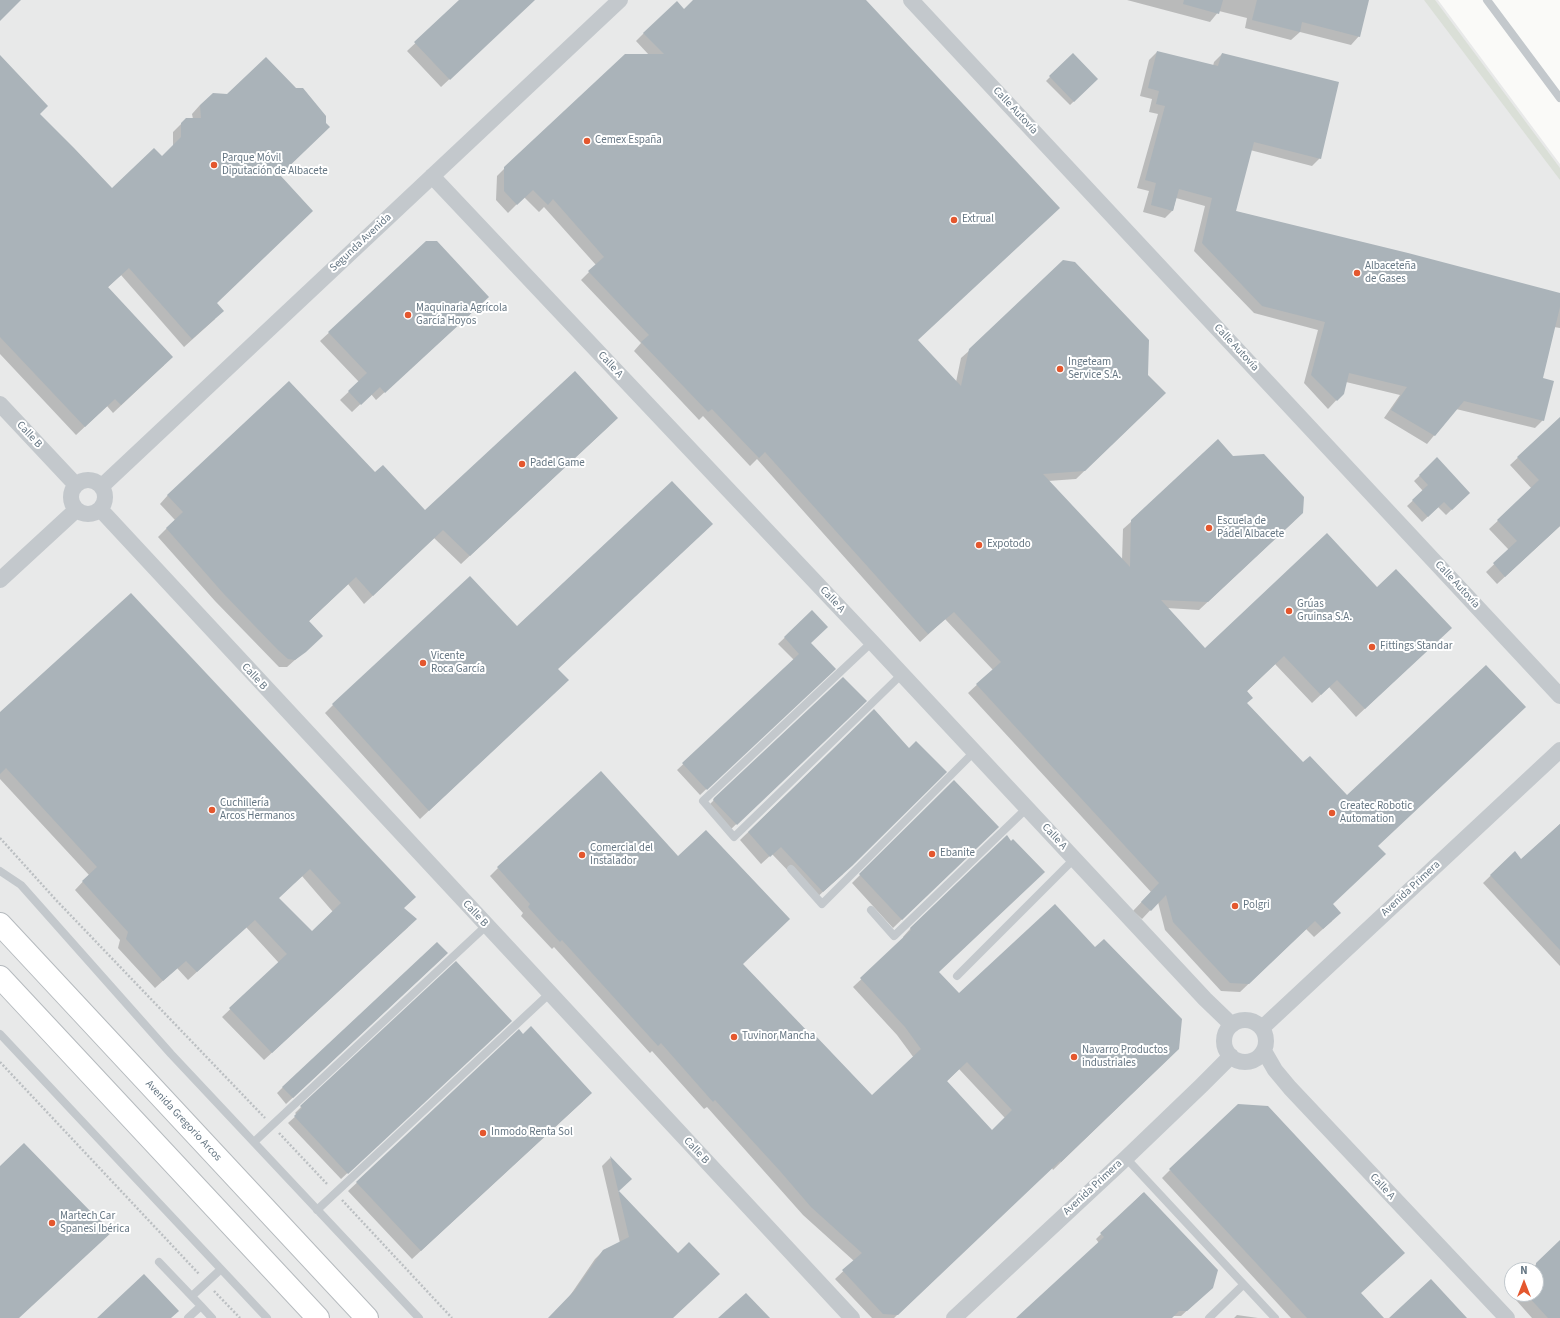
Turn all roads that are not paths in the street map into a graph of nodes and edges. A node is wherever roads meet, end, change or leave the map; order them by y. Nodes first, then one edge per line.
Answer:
1 (620, 0) edge
2 (911, 0) edge
3 (1487, 0) edge
4 (1560, 98) edge
5 (432, 176) junction
6 (0, 404) edge
7 (75, 484) junction
8 (102, 486) junction
9 (100, 509) junction
10 (76, 510) junction
11 (0, 580) edge
12 (872, 642) junction
13 (901, 675) junction
14 (1560, 696) edge
15 (1560, 750) edge
16 (974, 752) junction
17 (1027, 808) junction
18 (1074, 859) junction
19 (792, 869) dead end
20 (0, 871) edge
21 (871, 910) dead end
22 (0, 924) edge
23 (486, 926) junction
24 (957, 976) dead end
25 (0, 977) edge
26 (549, 994) junction
27 (1232, 1025) junction
28 (1262, 1028) junction
29 (0, 1034) edge
30 (1264, 1051) junction
31 (1231, 1056) junction
32 (254, 1142) junction
33 (1126, 1158) junction
34 (317, 1210) junction
35 (159, 1262) dead end
36 (221, 1269) junction
37 (1243, 1285) junction
38 (192, 1296) junction
39 (201, 1306) junction
40 (188, 1318) edge
41 (212, 1318) edge
42 (267, 1318) edge
43 (318, 1318) edge
44 (367, 1318) edge
45 (419, 1318) edge
46 (852, 1318) edge
47 (954, 1318) edge
48 (1209, 1318) edge
49 (1275, 1318) edge
50 (1506, 1318) edge

1 - 5 street, Segunda Avenida
2 - 14 street, Calle Autovía
3 - 4 lane
5 - 8 street, Segunda Avenida
5 - 12 street, Calle A
6 - 7 street, Calle B
7 - 8 street
7 - 10 street
8 - 9 street
9 - 10 street
9 - 23 street, Calle B
10 - 11 street
12 - 13 street, Calle A
12 - 13 lane
13 - 16 street, Calle A
15 - 28 street, Avenida Primera
16 - 17 street, Calle A
16 - 19 lane
17 - 18 street, Calle A
17 - 21 lane
18 - 24 lane
18 - 27 street, Calle A
20 - 32 lane
22 - 44 main road, Avenida Gregorio Arcos
23 - 26 street, Calle B
23 - 32 lane
25 - 43 main road
26 - 34 lane
26 - 46 street, Calle B
27 - 28 street
27 - 31 street
28 - 30 street
29 - 36 lane
30 - 31 street
30 - 50 street, Calle A
31 - 33 street, Avenida Primera
32 - 34 lane
33 - 37 lane
33 - 47 street, Avenida Primera
34 - 45 lane
35 - 38 lane
36 - 38 lane
36 - 42 lane
37 - 48 lane
37 - 49 lane
38 - 39 lane
39 - 40 lane
39 - 41 lane

